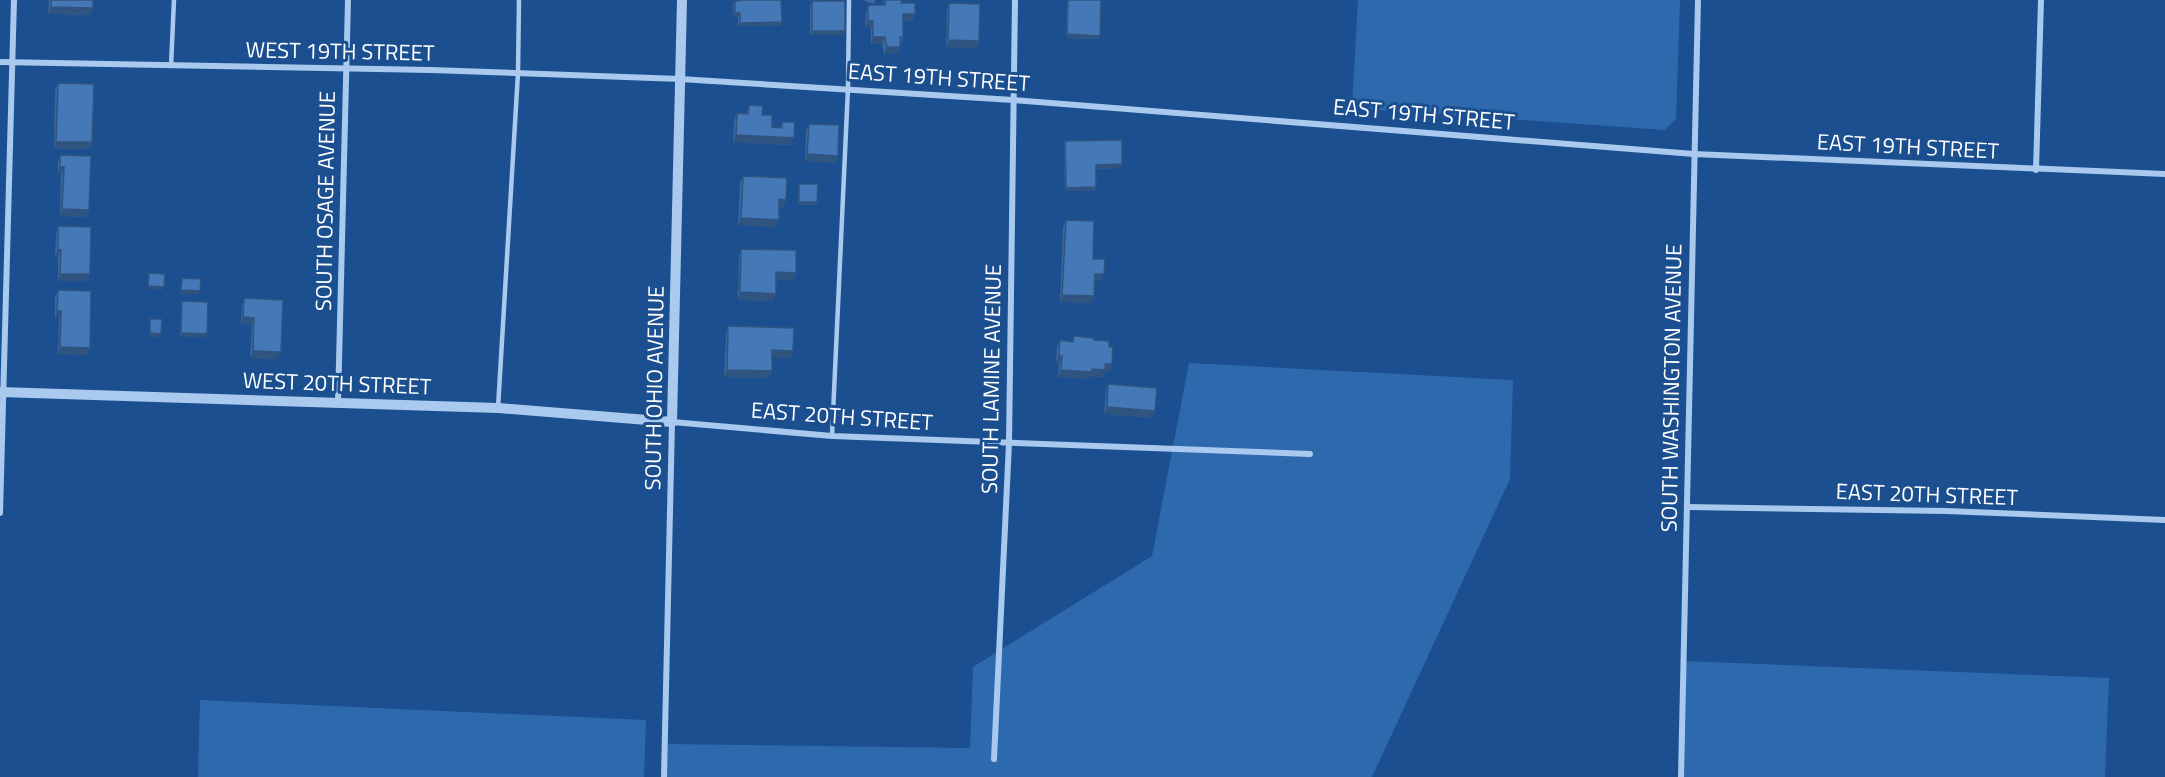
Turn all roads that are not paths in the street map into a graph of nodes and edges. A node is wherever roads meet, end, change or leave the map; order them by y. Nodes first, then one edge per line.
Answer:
1 (14, 0) edge
2 (174, 0) edge
3 (348, 0) edge
4 (519, 0) edge
5 (682, 0) edge
6 (849, 0) edge
7 (1015, 0) edge
8 (1698, 0) edge
9 (2041, 0) edge
10 (0, 62) edge
11 (13, 63) junction
12 (171, 66) junction
13 (347, 69) junction
14 (518, 73) junction
15 (680, 79) junction
16 (848, 88) junction
17 (1013, 100) junction
18 (1694, 154) junction
19 (2036, 170) junction
20 (2165, 174) edge
21 (2, 392) edge
22 (338, 402) junction
23 (498, 408) junction
24 (672, 422) junction
25 (832, 436) junction
26 (1009, 443) junction
27 (1310, 454) dead end
28 (1687, 507) junction
29 (0, 513) edge
30 (2165, 520) edge
31 (994, 759) dead end
32 (664, 777) edge
33 (1681, 777) edge

1 - 11 street
2 - 12 lane
3 - 13 street, SOUTH OSAGE AVENUE
4 - 14 lane
5 - 15 street, SOUTH OHIO AVENUE
6 - 16 lane
7 - 17 street, SOUTH LAMINE AVENUE
8 - 18 street, SOUTH WASHINGTON AVENUE
9 - 19 street
10 - 11 street, WEST 19TH STREET
11 - 12 street, WEST 19TH STREET
11 - 21 street
12 - 13 street, WEST 19TH STREET
13 - 14 street, WEST 19TH STREET
13 - 22 street, SOUTH OSAGE AVENUE
14 - 15 street, WEST 19TH STREET
14 - 23 lane
15 - 16 street, EAST 19TH STREET
15 - 24 street, SOUTH OHIO AVENUE
16 - 17 street, EAST 19TH STREET
16 - 25 lane
17 - 18 street, EAST 19TH STREET
17 - 26 street, SOUTH LAMINE AVENUE
18 - 19 street, EAST 19TH STREET
18 - 28 street, SOUTH WASHINGTON AVENUE
19 - 20 street, EAST 19TH STREET
21 - 22 street, WEST 20TH STREET
21 - 29 street
22 - 23 street, WEST 20TH STREET
23 - 24 street, WEST 20TH STREET
24 - 25 street, EAST 20TH STREET
24 - 32 street, SOUTH OHIO AVENUE
25 - 26 street, EAST 20TH STREET
26 - 27 street, EAST 20TH STREET
26 - 31 street, SOUTH LAMINE AVENUE
28 - 30 street, EAST 20TH STREET
28 - 33 street, SOUTH WASHINGTON AVENUE

